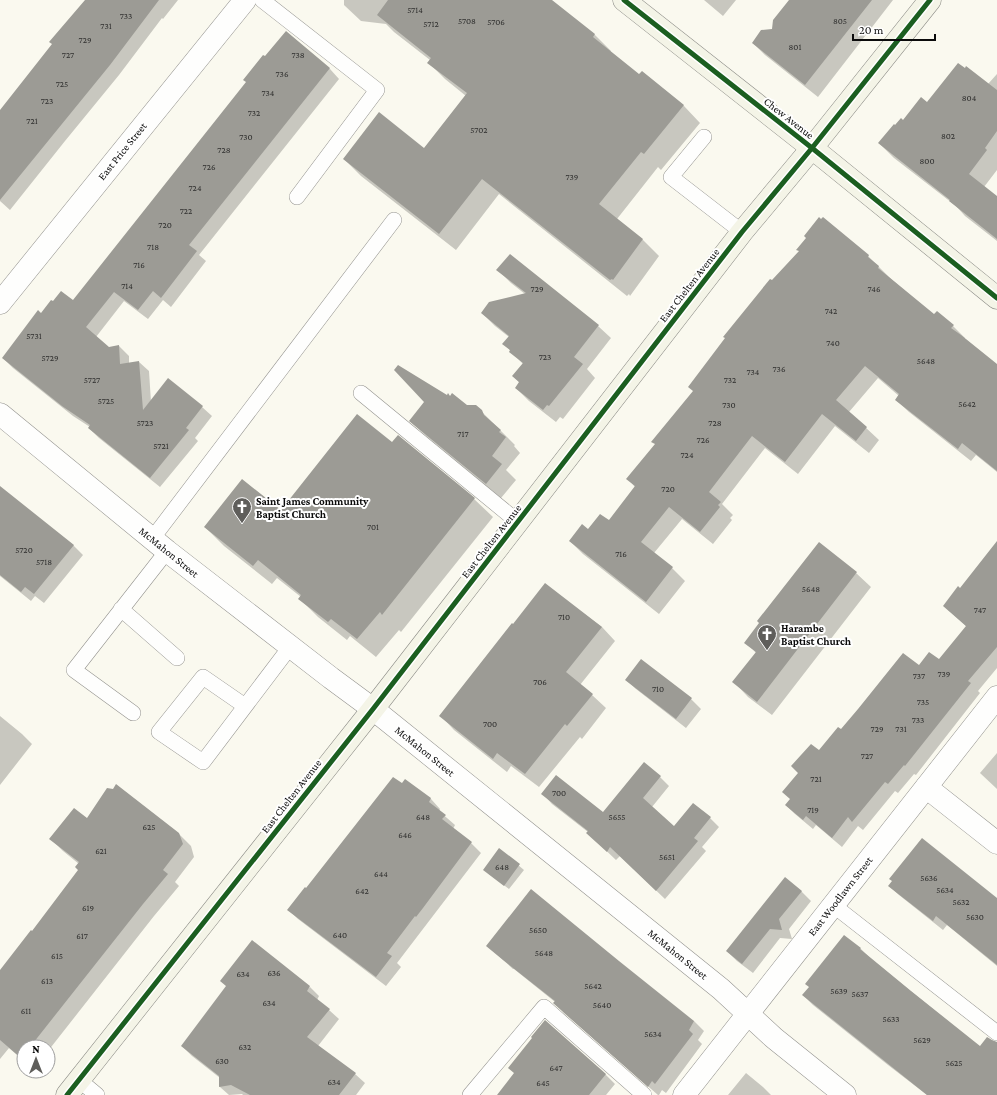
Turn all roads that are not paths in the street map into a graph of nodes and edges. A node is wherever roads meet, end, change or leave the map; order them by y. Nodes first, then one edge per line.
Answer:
1 (245, 0) edge
2 (262, 0) edge
3 (624, 0) edge
4 (930, 0) edge
5 (704, 137) dead end
6 (812, 148) junction
7 (297, 197) dead end
8 (394, 220) dead end
9 (742, 232) junction
10 (997, 298) edge
11 (0, 303) edge
12 (361, 393) dead end
13 (0, 414) edge
14 (518, 522) junction
15 (160, 545) junction
16 (122, 609) junction
17 (290, 647) junction
18 (176, 658) dead end
19 (997, 697) edge
20 (245, 706) junction
21 (373, 709) junction
22 (133, 713) dead end
23 (926, 787) junction
24 (997, 843) edge
25 (833, 905) junction
26 (748, 1014) junction
27 (997, 1033) edge
28 (73, 1087) edge
29 (97, 1095) edge
30 (470, 1095) edge
31 (644, 1095) edge
32 (684, 1095) edge
33 (845, 1095) edge

1 - 11 street, East Price Street
2 - 7 lane
3 - 6 street, Chew Avenue
4 - 6 street, East Chelten Avenue
5 - 9 lane
6 - 9 street, East Chelten Avenue
6 - 10 street, Chew Avenue
8 - 15 lane
9 - 14 street, East Chelten Avenue
12 - 14 lane
13 - 15 street, McMahon Street
14 - 21 street, East Chelten Avenue
15 - 16 lane
15 - 17 street, McMahon Street
16 - 18 lane
16 - 22 lane
17 - 20 lane
17 - 21 street, McMahon Street
19 - 23 street, East Woodlawn Street
20 - 20 lane
21 - 26 street, McMahon Street
21 - 28 street, East Chelten Avenue
23 - 24 street
23 - 25 street, East Woodlawn Street
25 - 26 street, East Woodlawn Street
25 - 27 lane
26 - 32 street, East Woodlawn Street
26 - 33 street, McMahon Street
28 - 29 lane
30 - 31 lane

